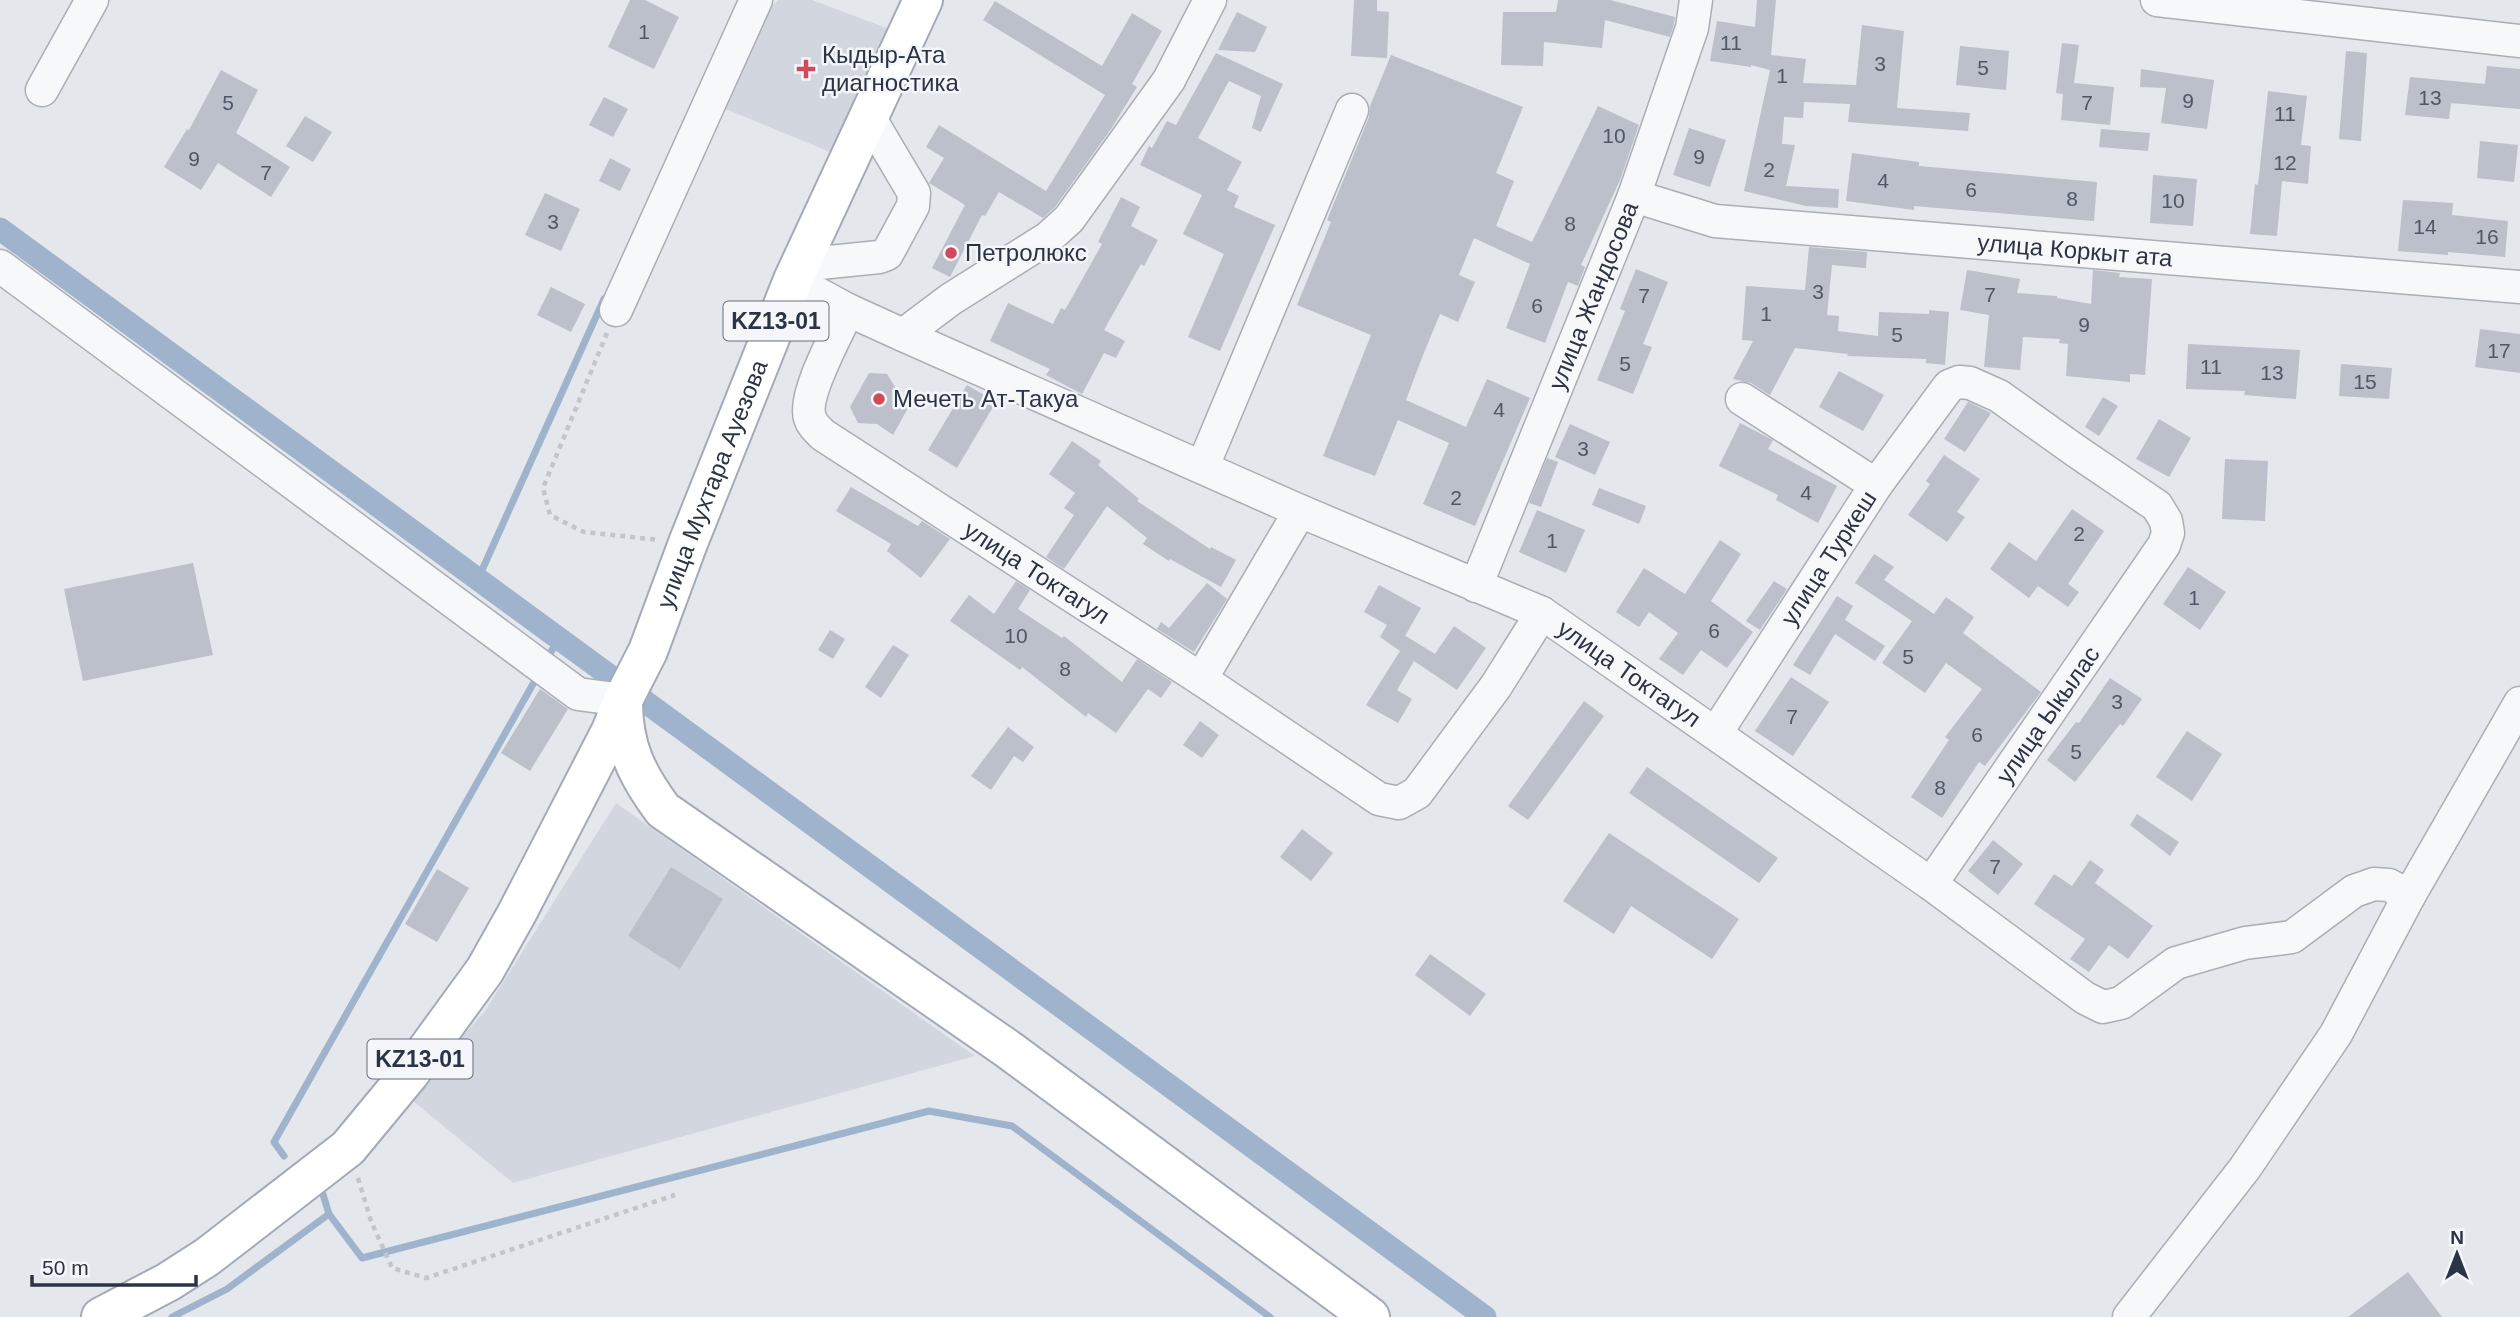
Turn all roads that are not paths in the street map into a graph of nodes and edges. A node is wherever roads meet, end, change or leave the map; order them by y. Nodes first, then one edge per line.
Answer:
1 (92, 0) edge
2 (756, 0) edge
3 (923, 0) edge
4 (1210, 0) edge
5 (1696, 0) edge
6 (2157, 0) edge
7 (2520, 41) edge
8 (42, 90) dead end
9 (1352, 110) dead end
10 (869, 117) junction
11 (1634, 196) junction
12 (0, 266) edge
13 (796, 273) junction
14 (2520, 287) edge
15 (616, 310) road end
16 (848, 310) junction
17 (902, 335) junction
18 (1742, 400) dead end
19 (1203, 466) junction
20 (1876, 485) junction
21 (1300, 511) junction
22 (2164, 545) joint
23 (1476, 586) junction
24 (1542, 613) junction
25 (1200, 679) junction
26 (622, 699) junction
27 (2520, 702) edge
28 (1716, 733) junction
29 (1931, 884) junction
30 (2409, 896) junction
31 (101, 1317) edge
32 (1370, 1317) edge
33 (2129, 1317) edge

1 - 8 street
2 - 15 street
3 - 10 main road, улица Мухтара Ауезова / KZ13-01
4 - 17 street
5 - 11 street, улица Жандосова
6 - 7 street
9 - 19 street
10 - 13 main road, улица Мухтара Ауезова / KZ13-01
10 - 13 street
11 - 14 street, улица Коркыт ата
11 - 23 street, улица Жандосова
12 - 26 street
13 - 16 street, улица Токтагул
13 - 26 main road, улица Мухтара Ауезова / KZ13-01
16 - 17 street, улица Токтагул
16 - 25 street, улица Токтагул
17 - 19 street, улица Токтагул
18 - 20 street
19 - 21 street, улица Токтагул
20 - 22 street, улица Туркеш
20 - 28 street, улица Туркеш
21 - 23 street, улица Токтагул
21 - 25 street
22 - 29 street, улица Ыкылас
23 - 24 street, улица Токтагул
24 - 25 street, улица Токтагул
24 - 28 street, улица Токтагул
26 - 31 main road, KZ13-01
26 - 32 main road
27 - 30 street
28 - 29 street, улица Токтагул
29 - 30 street, улица Токтагул
30 - 33 street

